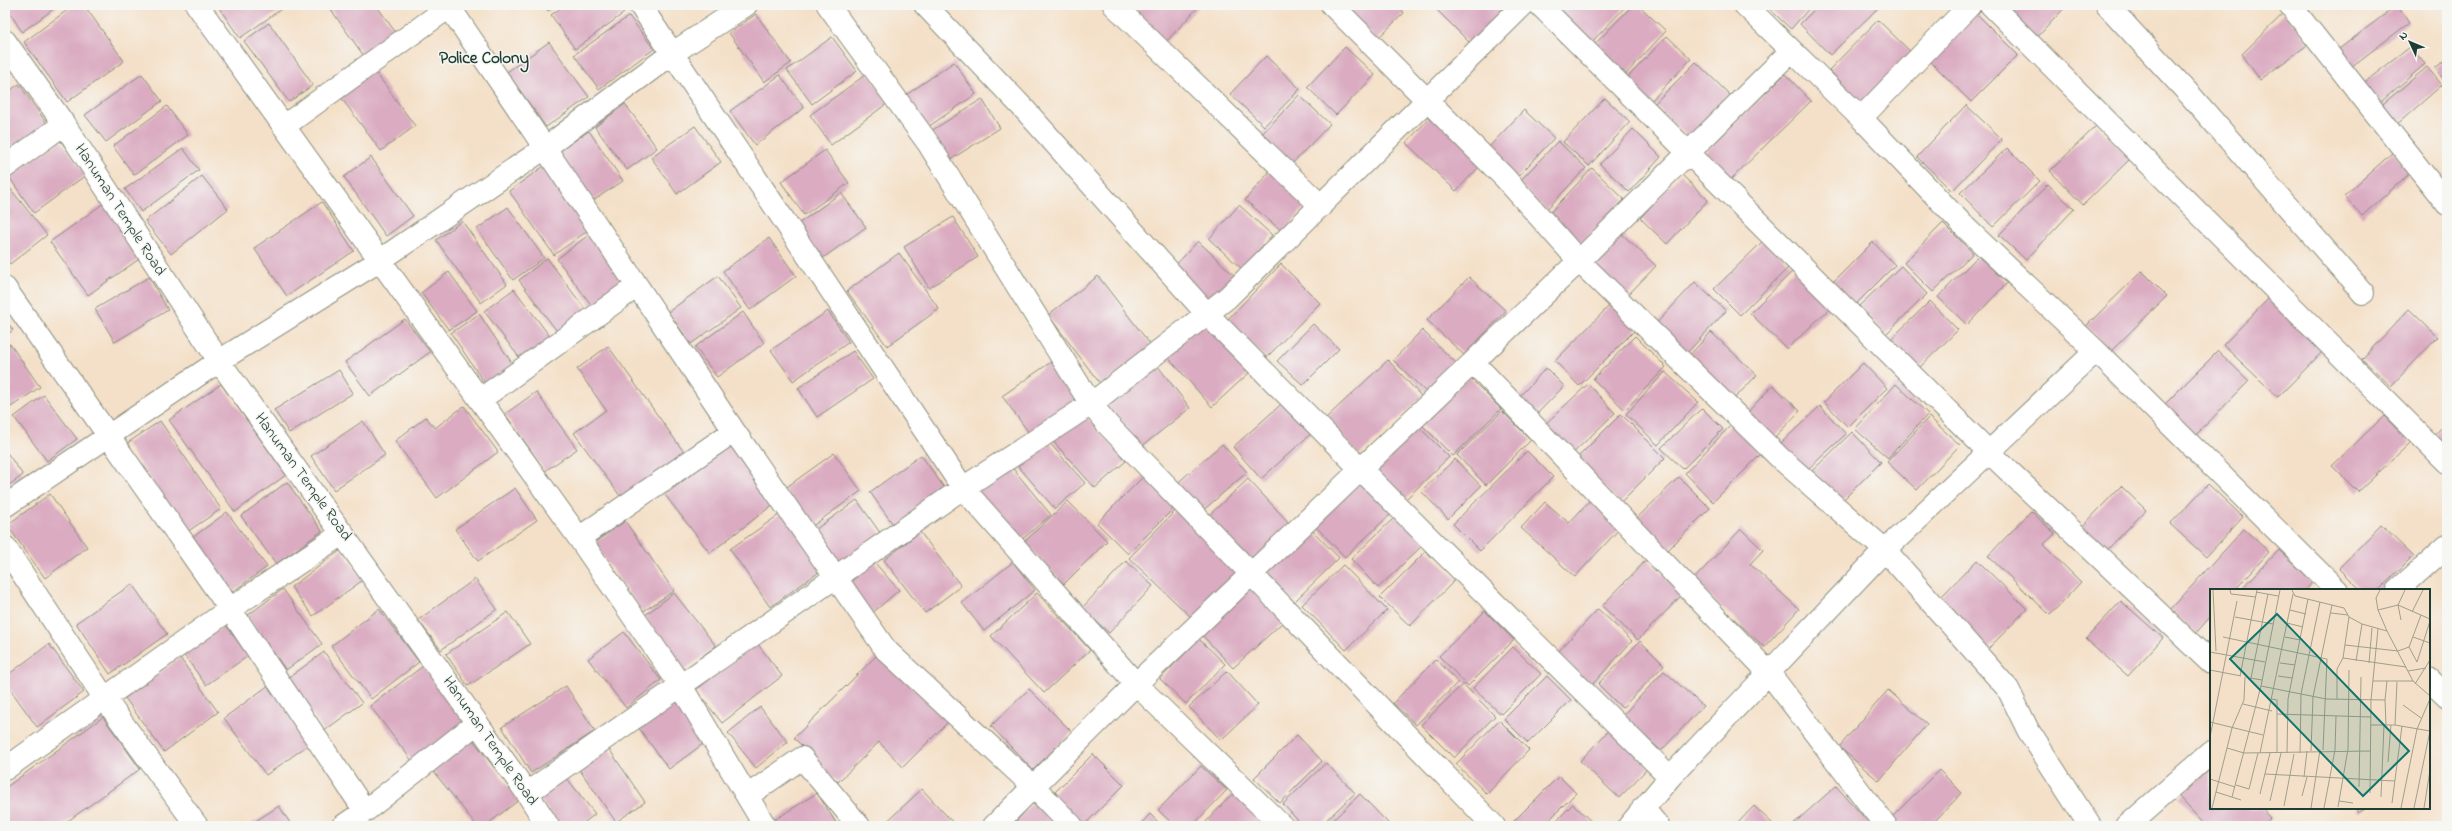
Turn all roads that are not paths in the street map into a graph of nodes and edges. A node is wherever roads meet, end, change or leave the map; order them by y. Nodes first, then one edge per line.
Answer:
1 (197, 5) edge
2 (640, 5) edge
3 (746, 5) edge
4 (828, 5) edge
5 (925, 5) edge
6 (1114, 5) edge
7 (1332, 5) edge
8 (1523, 5) edge
9 (1540, 5) edge
10 (1745, 5) edge
11 (1970, 5) edge
12 (1991, 5) edge
13 (2107, 5) edge
14 (2290, 5) edge
15 (448, 6) edge
16 (5, 41) edge
17 (1790, 52) junction
18 (673, 53) junction
19 (1428, 101) junction
20 (1861, 118) junction
21 (64, 124) junction
22 (284, 126) junction
23 (546, 148) junction
24 (1688, 155) junction
25 (5, 167) edge
26 (2447, 204) edge
27 (1321, 206) junction
28 (380, 261) junction
29 (1579, 261) junction
30 (637, 286) junction
31 (5, 288) edge
32 (2363, 293) dead end
33 (1207, 314) junction
34 (2096, 351) junction
35 (219, 361) junction
36 (1473, 362) junction
37 (481, 399) junction
38 (1091, 404) junction
39 (734, 431) junction
40 (108, 436) junction
41 (1990, 453) junction
42 (2447, 462) edge
43 (1362, 468) junction
44 (963, 488) junction
45 (5, 506) edge
46 (343, 533) junction
47 (579, 538) junction
48 (2447, 546) edge
49 (5, 547) edge
50 (1885, 550) junction
51 (1252, 574) junction
52 (836, 579) junction
53 (2336, 589) edge
54 (2399, 589) edge
55 (230, 610) junction
56 (2210, 661) edge
57 (1769, 673) junction
58 (2430, 680) edge
59 (1136, 684) junction
60 (682, 686) junction
61 (2447, 696) edge
62 (105, 699) junction
63 (477, 723) junction
64 (2210, 753) edge
65 (5, 768) edge
66 (1670, 777) junction
67 (1034, 788) junction
68 (527, 793) junction
69 (747, 796) junction
70 (1643, 808) junction
71 (365, 811) junction
72 (197, 826) edge
73 (343, 826) edge
74 (548, 826) edge
75 (765, 826) edge
76 (859, 826) edge
77 (994, 826) edge
78 (1072, 826) edge
79 (1282, 826) edge
80 (1494, 826) edge
81 (1629, 826) edge
82 (1658, 826) edge
83 (1886, 826) edge
84 (2090, 826) edge
85 (2127, 826) edge

1 - 22 street
2 - 18 street
3 - 18 street
4 - 38 street
5 - 33 street
6 - 27 street
7 - 19 street
8 - 19 street
9 - 24 street
10 - 17 street
11 - 20 street
12 - 42 street
13 - 32 street
14 - 26 street
15 - 22 street
15 - 23 street
16 - 21 street, Hanuman Temple Road
17 - 20 street
17 - 24 street
18 - 23 street
18 - 44 street
19 - 27 street
19 - 29 street
20 - 34 street
21 - 25 street
21 - 35 street, Hanuman Temple Road
22 - 28 street
23 - 28 street
23 - 30 street
24 - 29 street
24 - 41 street
27 - 33 street
28 - 35 street
28 - 37 street
29 - 36 street
29 - 50 street
30 - 37 street
30 - 39 street
31 - 40 street
33 - 38 street
33 - 43 street
34 - 41 street
34 - 53 street
35 - 40 street
35 - 46 street, Hanuman Temple Road
36 - 43 street
36 - 57 street
37 - 47 street
38 - 44 street
38 - 51 street
39 - 47 street
39 - 52 street
40 - 45 street
40 - 55 street
41 - 50 street
41 - 56 street
43 - 51 street
43 - 66 street
44 - 52 street
44 - 59 street
46 - 55 street
46 - 63 street, Hanuman Temple Road
47 - 60 street
48 - 54 street
49 - 62 street
50 - 57 street
50 - 84 street
51 - 59 street
51 - 80 street
52 - 60 street
52 - 67 street
55 - 62 street
55 - 71 street
57 - 66 street
57 - 83 street
58 - 61 street
59 - 67 street
59 - 79 street
60 - 68 street
60 - 69 street
62 - 65 street
62 - 72 street
63 - 68 street, Hanuman Temple Road
63 - 71 street
64 - 85 street
66 - 70 street
67 - 77 street
67 - 78 street
68 - 74 street, Hanuman Temple Road
69 - 75 street
69 - 76 street
70 - 81 street
70 - 82 street
71 - 73 street

